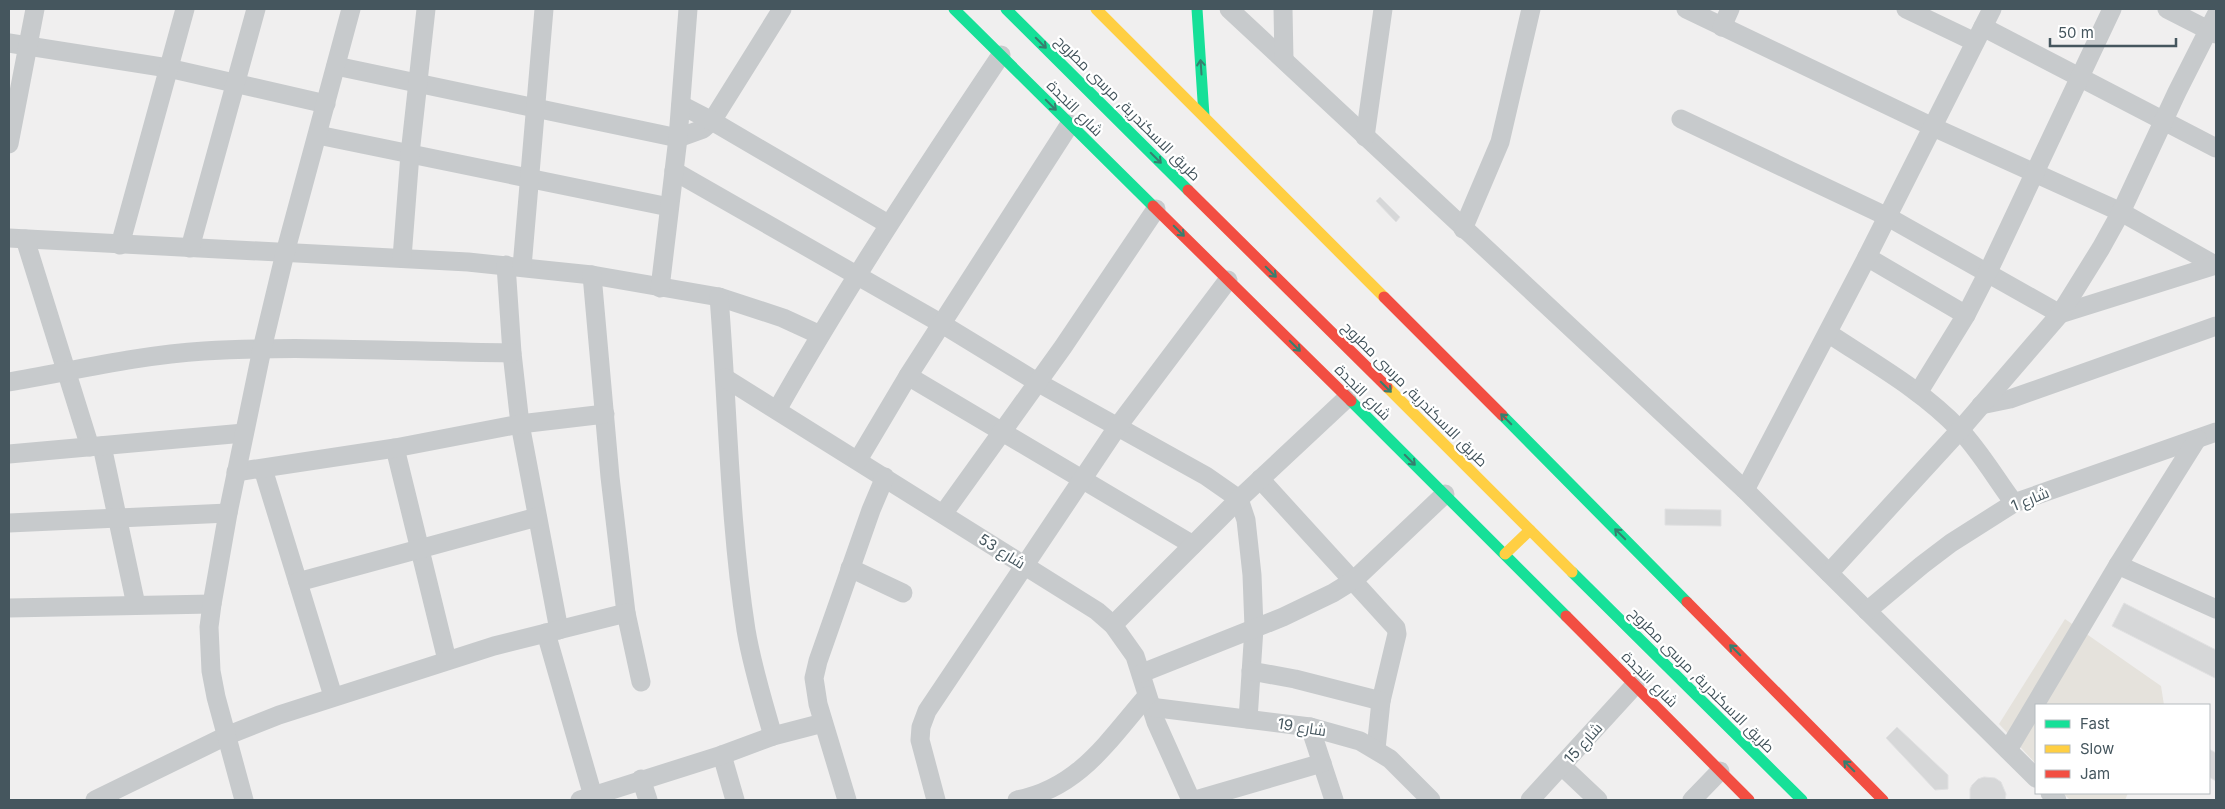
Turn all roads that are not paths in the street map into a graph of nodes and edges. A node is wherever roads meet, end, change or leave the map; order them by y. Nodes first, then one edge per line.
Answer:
1 (35, 9) edge
2 (184, 9) edge
3 (256, 9) edge
4 (351, 9) edge
5 (426, 9) edge
6 (544, 9) edge
7 (688, 9) edge
8 (782, 9) edge
9 (954, 9) edge
10 (1006, 9) edge
11 (1096, 9) edge
12 (1197, 9) edge
13 (1229, 9) edge
14 (1283, 9) edge
15 (1383, 9) edge
16 (1531, 9) edge
17 (1730, 9) edge
18 (1906, 9) edge
19 (1992, 9) edge
20 (2112, 9) edge
21 (2167, 9) edge
22 (1686, 10) edge
23 (1722, 26) junction
24 (2214, 27) edge
25 (1979, 34) junction
26 (9, 43) edge
27 (28, 45) junction
28 (1001, 55) junction
29 (1284, 60) junction
30 (336, 66) junction
31 (168, 68) junction
32 (2079, 76) junction
33 (418, 82) junction
34 (235, 85) junction
35 (326, 104) junction
36 (681, 105) junction
37 (536, 108) junction
38 (1204, 116) junction
39 (1681, 119) dead end
40 (2164, 120) junction
41 (712, 121) junction
42 (1070, 124) junction
43 (1934, 127) junction
44 (318, 135) junction
45 (1365, 137) junction
46 (678, 138) junction
47 (9, 144) edge
48 (2216, 148) edge
49 (410, 154) junction
50 (674, 171) junction
51 (2035, 172) junction
52 (529, 179) junction
53 (669, 207) junction
54 (1156, 209) junction
55 (2121, 212) junction
56 (1888, 218) junction
57 (888, 224) junction
58 (1463, 229) junction
59 (17, 238) edge
60 (120, 245) junction
61 (190, 248) junction
62 (284, 253) junction
63 (1867, 257) junction
64 (402, 258) junction
65 (2216, 265) edge
66 (514, 266) junction
67 (1987, 274) junction
68 (592, 275) junction
69 (856, 276) junction
70 (1228, 280) junction
71 (660, 288) junction
72 (719, 298) junction
73 (2060, 314) junction
74 (1966, 315) junction
75 (942, 324) junction
76 (2216, 326) edge
77 (1828, 333) junction
78 (820, 335) junction
79 (262, 349) junction
80 (512, 353) junction
81 (67, 372) junction
82 (908, 376) junction
83 (725, 378) junction
84 (9, 382) edge
85 (1037, 382) junction
86 (1918, 393) junction
87 (1348, 398) junction
88 (1981, 405) junction
89 (778, 410) junction
90 (605, 414) junction
91 (520, 424) junction
92 (1118, 426) junction
93 (1960, 430) junction
94 (1001, 432) junction
95 (244, 434) junction
96 (2211, 436) edge
97 (96, 446) junction
98 (395, 448) junction
99 (9, 454) edge
100 (858, 460) junction
101 (263, 468) junction
102 (236, 472) junction
103 (885, 477) junction
104 (1082, 480) junction
105 (1260, 480) junction
106 (1745, 490) junction
107 (1445, 494) junction
108 (1239, 499) junction
109 (2014, 503) junction
110 (228, 513) junction
111 (943, 514) junction
112 (117, 517) junction
113 (537, 517) junction
114 (9, 523) edge
115 (1530, 530) junction
116 (1193, 545) junction
117 (420, 550) junction
118 (1505, 554) junction
119 (1024, 565) junction
120 (2118, 565) junction
121 (850, 568) junction
122 (1829, 573) junction
123 (1354, 580) junction
124 (298, 582) junction
125 (903, 593) dead end
126 (212, 604) junction
127 (136, 605) junction
128 (9, 608) edge
129 (2216, 608) edge
130 (1867, 611) junction
131 (626, 613) junction
132 (1113, 625) junction
133 (1254, 628) junction
134 (553, 631) junction
135 (447, 660) junction
136 (1251, 671) junction
137 (1142, 673) junction
138 (641, 682) dead end
139 (1635, 685) junction
140 (333, 696) junction
141 (1381, 701) junction
142 (1149, 702) junction
143 (2035, 704) edge
144 (2035, 705) edge
145 (1248, 719) junction
146 (823, 723) junction
147 (1310, 727) junction
148 (226, 736) junction
149 (773, 736) junction
150 (1376, 749) junction
151 (2008, 750) junction
152 (722, 755) junction
153 (1322, 763) junction
154 (1562, 766) junction
155 (1720, 771) junction
156 (2035, 777) edge
157 (642, 779) junction
158 (587, 798) edge
159 (95, 800) edge
160 (244, 800) edge
161 (648, 800) edge
162 (735, 800) edge
163 (847, 800) edge
164 (936, 800) edge
165 (1017, 800) edge
166 (1193, 800) edge
167 (1334, 800) edge
168 (1432, 800) edge
169 (1530, 800) edge
170 (1598, 800) edge
171 (1692, 800) edge
172 (1749, 800) edge
173 (1802, 800) edge
174 (1883, 800) edge

1 - 27 street
2 - 31 street
3 - 34 street
4 - 30 street
5 - 33 street
6 - 37 street
7 - 36 street
8 - 41 street
9 - 28 main road, شارع النجدة
10 -> 115 main road, طريق الاسكندرية, مرسى مطروح
11 - 38 main road
38 -> 12 main road
13 - 29 street
14 - 29 street
15 - 45 street
16 - 58 street
17 - 23 street
18 - 25 street
19 - 25 street
20 - 32 street
21 - 24 street
22 - 23 street
23 - 43 street
24 - 40 street
25 - 32 street
25 - 43 street
26 - 27 street
27 - 31 street
27 - 47 street
28 -> 42 main road, شارع النجدة
28 - 57 street
29 - 45 street
30 - 33 street
30 - 35 street
31 - 34 street
31 - 60 street
32 - 40 street
32 - 51 street
33 - 37 street
33 - 49 street
34 - 35 street
34 - 61 street
35 - 44 street
36 - 41 street
36 - 46 street
37 - 46 street
37 - 52 street
174 -> 38 main road
39 - 56 street
40 - 48 street
40 - 55 street
41 - 46 street
41 - 57 street
42 - 54 main road, شارع النجدة
42 - 75 street
43 - 51 street
43 - 56 street
44 - 49 street
44 - 62 street
45 - 58 street
46 - 50 street
49 - 52 street
49 - 64 street
50 - 53 street
50 - 69 street
51 - 55 street
51 - 67 street
52 - 53 street
52 - 66 street
53 - 71 street
54 -> 70 main road, شارع النجدة
54 - 85 street
55 - 65 street
55 - 73 street
56 - 63 street
56 - 67 street
57 - 69 street
58 - 106 street
59 - 60 street
59 - 81 street
60 - 61 street
61 - 62 street
62 - 64 street
62 - 79 street
63 - 74 street
63 - 77 street
64 - 66 street
65 - 73 street
66 - 68 street
66 - 80 street
67 - 73 street
67 - 74 street
68 - 71 street
68 - 90 street
69 - 75 street
69 - 78 street
70 -> 87 main road, شارع النجدة
70 - 92 street
71 - 72 street
72 - 78 street
72 - 83 street
73 - 88 street
74 - 86 street
75 - 82 street
75 - 85 street
76 - 88 street
77 - 86 street
77 - 106 street
78 - 89 street
79 - 80 street
79 - 81 street
79 - 95 street
80 - 91 street
81 - 84 street
81 - 97 street
82 - 94 street
82 - 100 street
83 - 89 street, شارع 53
83 - 149 street
85 - 92 street
85 - 94 street
86 - 93 street
87 - 105 street
87 -> 107 main road, شارع النجدة
88 - 93 street
89 - 100 street, شارع 53
90 - 91 street
90 - 131 street
91 - 98 street
91 - 113 street
92 - 104 street
92 - 108 street
93 - 109 street
93 - 122 street
94 - 104 street
94 - 111 street
95 - 97 street
95 - 102 street
96 - 109 street, شارع 1
96 - 120 street
97 - 99 street
97 - 112 street
98 - 101 street
98 - 117 street
100 - 103 street, شارع 53
101 - 102 street
101 - 124 street
102 - 110 street
103 - 111 street, شارع 53
103 - 121 street
104 - 116 street
104 - 119 street
105 - 108 street
105 - 123 street
106 - 122 street
107 - 118 main road, شارع النجدة
107 - 123 street
108 - 116 street
108 - 133 street
109 - 130 street, شارع 1
110 - 112 street
110 - 126 street
111 - 119 street, شارع 53
112 - 114 street
112 - 127 street
113 - 117 street
113 - 134 street
115 - 118 main road
115 - 173 main road, طريق الاسكندرية, مرسى مطروح
116 - 132 street
117 - 124 street
117 - 135 street
118 - 139 main road, شارع النجدة
119 - 132 street, شارع 53
119 - 164 street
120 - 129 street
120 - 143 street
121 - 125 street
121 - 146 street
122 - 130 street
123 - 133 street
123 - 141 street
124 - 140 street
126 - 127 street
126 - 148 street
127 - 128 street
130 - 151 street
131 - 134 street
131 - 138 street
132 - 137 street, شارع 53
133 - 136 street
133 - 137 street
134 - 135 street
134 - 158 street
135 - 140 street
136 - 141 street
136 - 145 street
137 - 142 street, شارع 53
139 - 154 street, شارع 15
139 - 155 main road, شارع النجدة
140 - 148 street
141 - 150 street
142 - 145 street, شارع 19
142 - 165 street
142 - 166 street, شارع 53
144 - 151 street
145 - 147 street, شارع 19
146 - 149 street
146 - 163 street
147 - 150 street, شارع 19
147 - 153 street
148 - 159 street
148 - 160 street
149 - 152 street
150 - 168 street, شارع 19
151 - 156 street
152 - 157 street
152 - 162 street
153 - 166 street
153 - 167 street
154 - 169 street, شارع 15
154 - 170 street
155 - 171 street
155 - 172 main road, شارع النجدة
157 - 158 street
157 - 161 street

